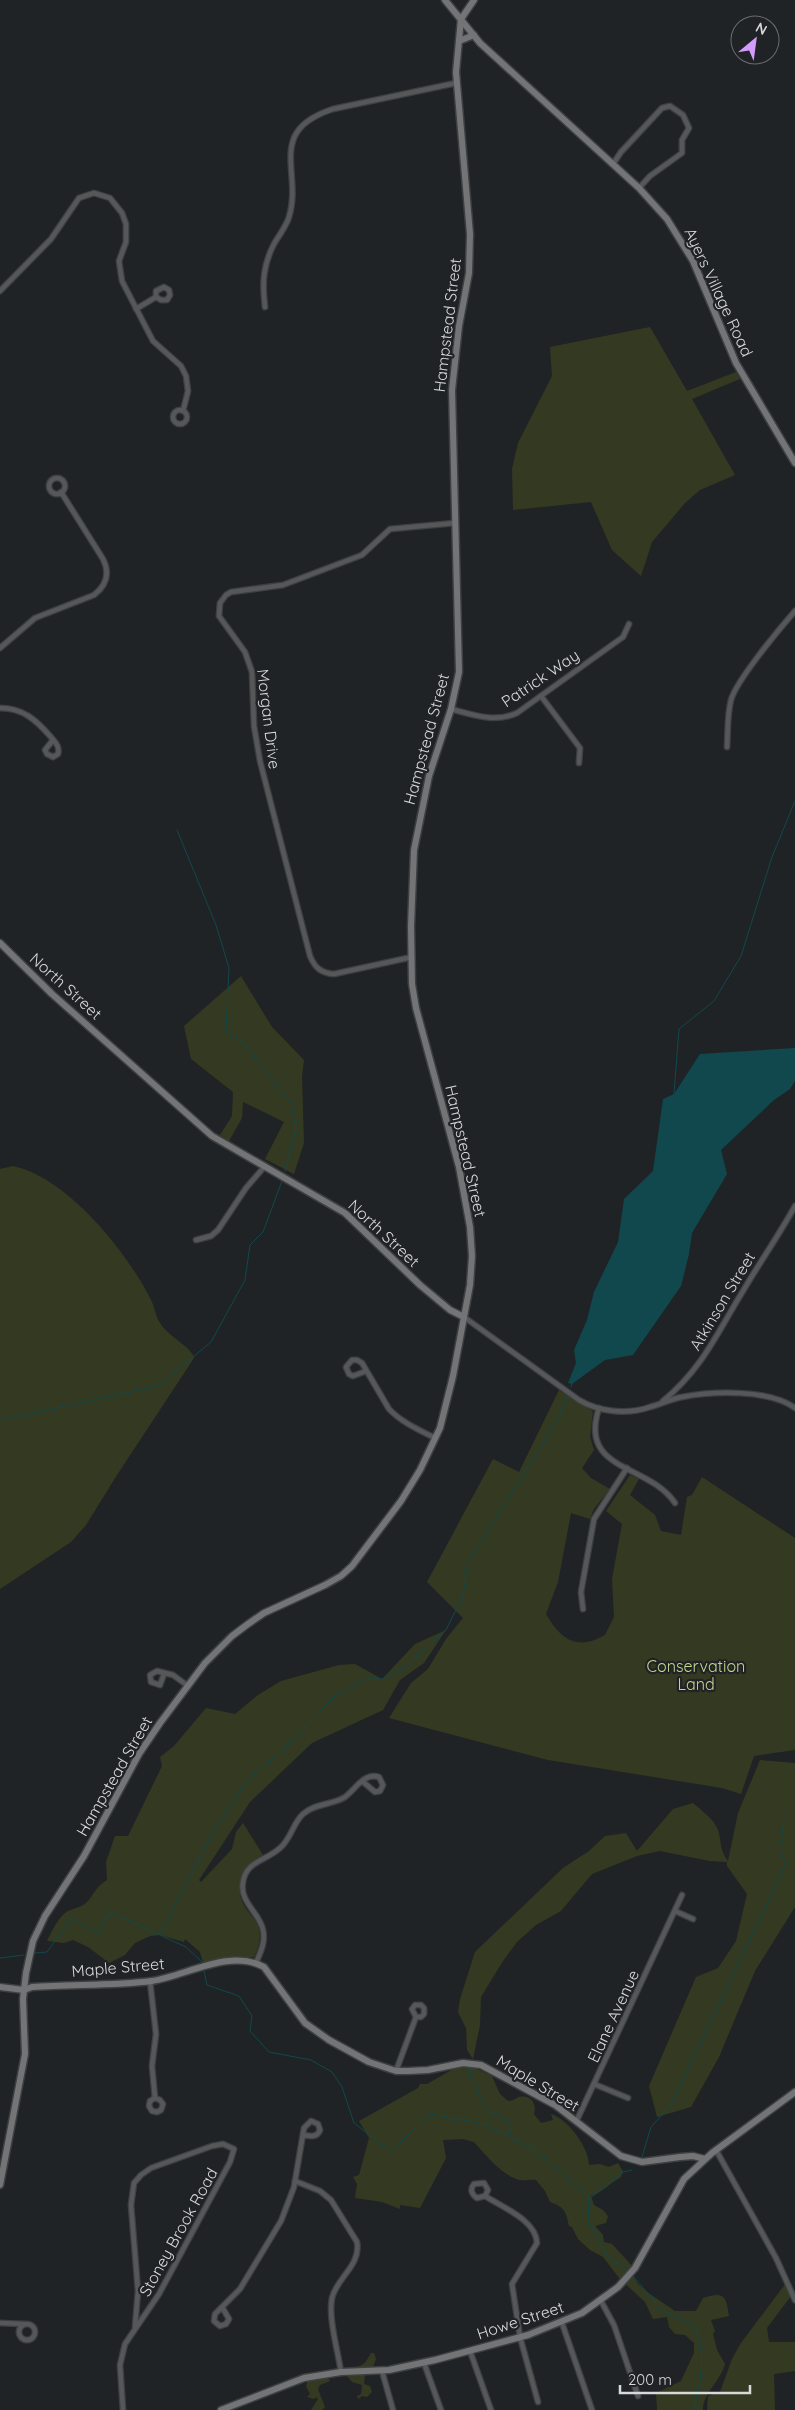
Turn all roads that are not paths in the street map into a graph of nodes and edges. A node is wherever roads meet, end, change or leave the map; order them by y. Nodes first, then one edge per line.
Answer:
1 (444, 0) edge
2 (474, 0) edge
3 (461, 19) junction
4 (474, 35) junction
5 (458, 41) junction
6 (456, 83) junction
7 (613, 164) junction
8 (639, 188) junction
9 (0, 292) edge
10 (156, 296) dead end
11 (265, 307) dead end
12 (136, 309) junction
13 (182, 411) dead end
14 (795, 463) edge
15 (61, 492) dead end
16 (455, 523) junction
17 (795, 611) edge
18 (629, 624) dead end
19 (0, 648) edge
20 (541, 696) junction
21 (0, 708) edge
22 (451, 709) junction
23 (53, 740) dead end
24 (727, 747) dead end
25 (579, 763) dead end
26 (0, 943) edge
27 (412, 956) junction
28 (265, 1166) junction
29 (795, 1206) edge
30 (196, 1240) dead end
31 (464, 1317) junction
32 (366, 1371) junction
33 (662, 1402) junction
34 (599, 1408) junction
35 (795, 1408) edge
36 (435, 1438) junction
37 (627, 1468) junction
38 (676, 1503) dead end
39 (583, 1609) dead end
40 (164, 1674) dead end
41 (188, 1686) junction
42 (362, 1781) junction
43 (682, 1895) dead end
44 (675, 1911) junction
45 (693, 1919) dead end
46 (256, 1963) junction
47 (150, 1981) junction
48 (0, 1986) edge
49 (24, 1990) junction
50 (416, 2017) dead end
51 (396, 2071) junction
52 (594, 2084) junction
53 (795, 2092) edge
54 (155, 2098) dead end
55 (628, 2098) dead end
56 (576, 2122) junction
57 (303, 2135) dead end
58 (716, 2150) junction
59 (704, 2159) junction
60 (2, 2162) edge
61 (296, 2181) junction
62 (0, 2185) edge
63 (485, 2196) dead end
64 (795, 2300) edge
65 (602, 2301) junction
66 (222, 2307) dead end
67 (0, 2323) edge
68 (562, 2323) junction
69 (24, 2324) dead end
70 (135, 2327) junction
71 (520, 2337) junction
72 (470, 2350) junction
73 (424, 2362) junction
74 (382, 2370) junction
75 (341, 2372) junction
76 (638, 2396) dead end
77 (538, 2402) dead end
78 (238, 2407) edge
79 (122, 2410) edge
80 (221, 2410) edge
81 (393, 2410) edge
82 (441, 2410) edge
83 (491, 2410) edge
84 (592, 2410) edge

1 - 3 main road, Ayers Village Road
2 - 3 main road
3 - 4 main road, Ayers Village Road
3 - 5 main road, Hampstead Street
4 - 5 main road
4 - 7 main road, Ayers Village Road
5 - 6 main road, Hampstead Street
6 - 11 street
6 - 16 main road, Hampstead Street
7 - 8 main road, Ayers Village Road
7 - 8 street
8 - 14 main road, Ayers Village Road
9 - 12 street
10 - 12 street
12 - 13 street
15 - 19 street
16 - 22 main road, Hampstead Street
16 - 27 street, Morgan Drive
17 - 24 street
18 - 20 street, Patrick Way
20 - 22 street, Patrick Way
20 - 25 street
21 - 23 street
22 - 27 main road, Hampstead Street
26 - 28 main road, North Street
27 - 31 main road, Hampstead Street
28 - 30 street
28 - 31 main road, North Street
29 - 33 street, Atkinson Street
31 - 34 street, North Street
31 - 36 main road, Hampstead Street
32 - 32 street
32 - 36 street
33 - 34 street, North Street
33 - 35 street, North Street
34 - 37 street
36 - 41 main road, Hampstead Street
37 - 38 street
37 - 39 street
40 - 41 street
41 - 49 main road, Hampstead Street
42 - 42 street
42 - 46 street
43 - 44 street, Elane Avenue
44 - 45 street
44 - 52 street, Elane Avenue
46 - 47 main road, Maple Street
46 - 51 main road, Maple Street
47 - 49 main road, Maple Street
47 - 54 street
48 - 49 main road, Maple Street
49 - 60 main road, Hampstead Street
50 - 51 street
51 - 56 main road, Maple Street
52 - 55 street
52 - 56 street, Elane Avenue
53 - 58 main road, Howe Street
56 - 59 main road, Maple Street
57 - 61 street
58 - 59 main road, Howe Street
58 - 64 street
59 - 65 main road, Howe Street
60 - 62 main road, Hampstead Street
61 - 66 street
61 - 75 street
63 - 71 street
65 - 68 main road, Howe Street
65 - 76 street
67 - 69 street
68 - 71 main road, Howe Street
68 - 84 street
70 - 70 street, Stoney Brook Road
70 - 79 street, Stoney Brook Road
71 - 72 main road, Howe Street
71 - 77 street
72 - 73 main road, Howe Street
72 - 83 street
73 - 74 main road, Howe Street
73 - 82 street
74 - 75 main road, Howe Street
74 - 81 street
75 - 78 main road, Howe Street
78 - 80 main road, Howe Street

